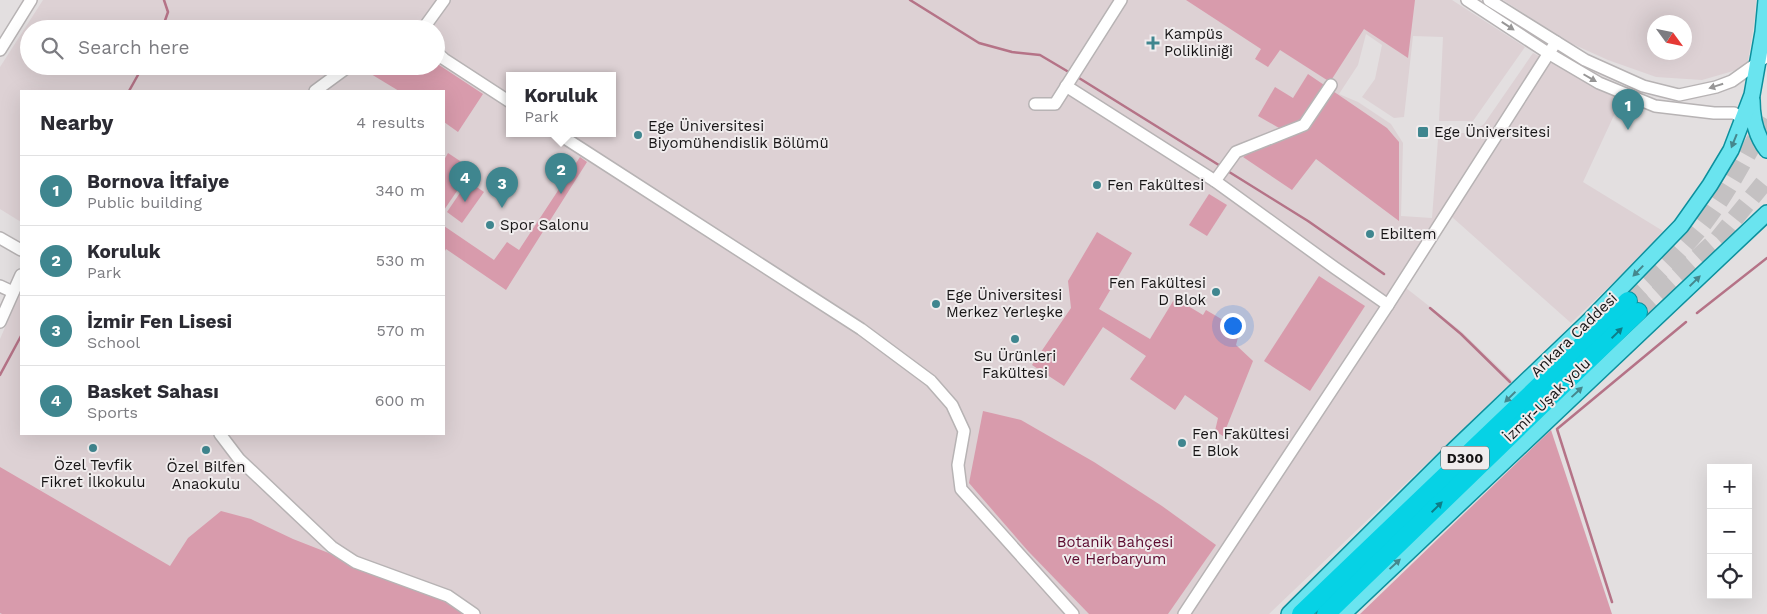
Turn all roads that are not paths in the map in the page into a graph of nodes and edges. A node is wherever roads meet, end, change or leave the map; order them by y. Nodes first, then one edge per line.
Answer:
1 (30, 0) edge
2 (444, 0) edge
3 (1122, 0) edge
4 (1467, 0) edge
5 (1489, 0) edge
6 (1766, 0) edge
7 (430, 20) edge
8 (1556, 42) junction
9 (0, 50) edge
10 (1548, 53) junction
11 (445, 60) edge
12 (1764, 60) edge
13 (337, 75) edge
14 (1331, 85) dead end
15 (1066, 86) junction
16 (316, 90) edge
17 (506, 99) edge
18 (1035, 104) dead end
19 (1749, 122) junction
20 (563, 137) edge
21 (1767, 150) edge
22 (1215, 181) junction
23 (1767, 213) edge
24 (0, 238) edge
25 (20, 249) edge
26 (20, 277) edge
27 (0, 286) edge
28 (13, 292) junction
29 (1388, 305) junction
30 (1633, 307) joint
31 (0, 322) edge
32 (221, 435) edge
33 (1321, 582) junction
34 (1360, 598) junction
35 (474, 614) edge
36 (1073, 614) edge
37 (1184, 614) edge
38 (1290, 614) edge
39 (1300, 614) edge
40 (1326, 614) edge
41 (1337, 614) edge
42 (1344, 614) edge

1 - 9 street
2 - 7 street
3 - 15 street
4 -> 10 street
5 - 8 street
6 - 12 main road, Ankara Caddesi
8 - 10 street
12 -> 8 street
10 -> 19 street
10 - 29 street
11 - 17 street
12 - 19 main road, Ankara Caddesi
13 - 16 street
14 - 22 street
15 - 18 street
15 - 22 street
19 - 21 main road
19 -> 33 main road, Ankara Caddesi
20 - 36 street
22 - 29 street
34 -> 23 main road
24 - 25 street
26 - 28 street
27 - 28 street
28 - 31 street
29 - 37 street
30 - 39 highway, Ankara Caddesi / D300
40 -> 30 highway, İzmir-Uşak yolu / D300
32 - 35 street
33 - 38 main road, Ankara Caddesi
33 - 39 highway
34 - 41 highway
34 - 42 main road

